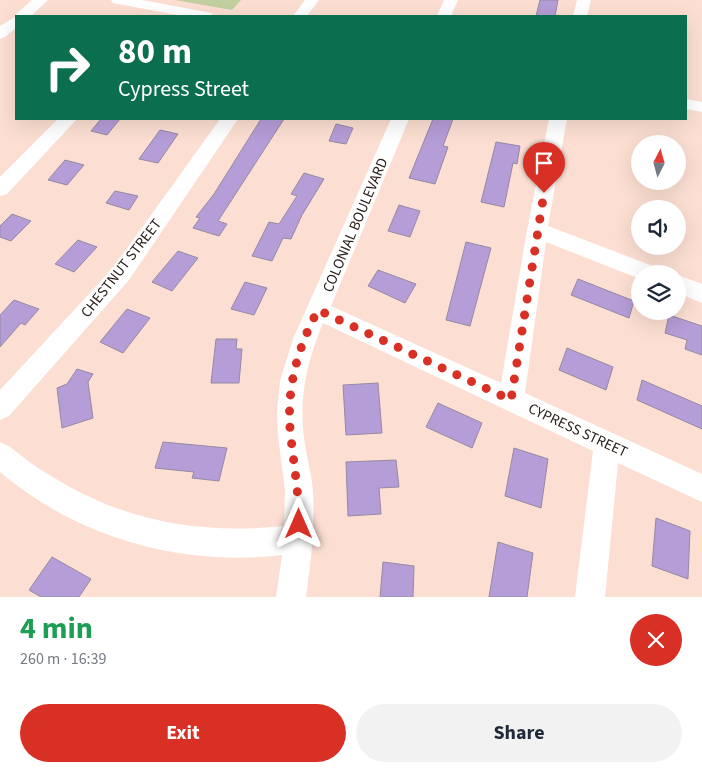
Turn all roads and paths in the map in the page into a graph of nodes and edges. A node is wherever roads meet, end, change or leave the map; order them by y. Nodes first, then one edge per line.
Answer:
1 (42, 0) edge
2 (118, 0) edge
3 (312, 0) edge
4 (451, 0) edge
5 (584, 0) edge
6 (167, 13) edge
7 (23, 15) edge
8 (193, 15) edge
9 (301, 15) edge
10 (444, 15) edge
11 (580, 15) edge
12 (15, 22) edge
13 (0, 34) edge
14 (687, 104) edge
15 (702, 108) edge
16 (67, 120) edge
17 (228, 120) edge
18 (400, 120) edge
19 (558, 120) edge
20 (0, 189) edge
21 (537, 230) junction
22 (631, 267) edge
23 (686, 287) edge
24 (702, 294) edge
25 (318, 310) junction
26 (511, 400) junction
27 (0, 408) edge
28 (607, 444) junction
29 (0, 455) edge
30 (702, 488) edge
31 (299, 538) junction
32 (291, 597) edge
33 (590, 597) edge

1 - 7 street
2 - 6 street
3 - 9 street
4 - 10 street
5 - 11 street
6 - 8 street
12 - 13 street
14 - 15 street
16 - 20 street
17 - 27 street, CHESTNUT STREET
18 - 25 street, COLONIAL BOULEVARD
19 - 21 street
21 - 22 street
21 - 26 street
23 - 24 street
25 - 26 street, CYPRESS STREET
25 - 31 street, COLONIAL BOULEVARD
26 - 28 street, CYPRESS STREET
28 - 30 street, CYPRESS STREET
28 - 33 street
29 - 31 street
31 - 32 street, COLONIAL BOULEVARD

